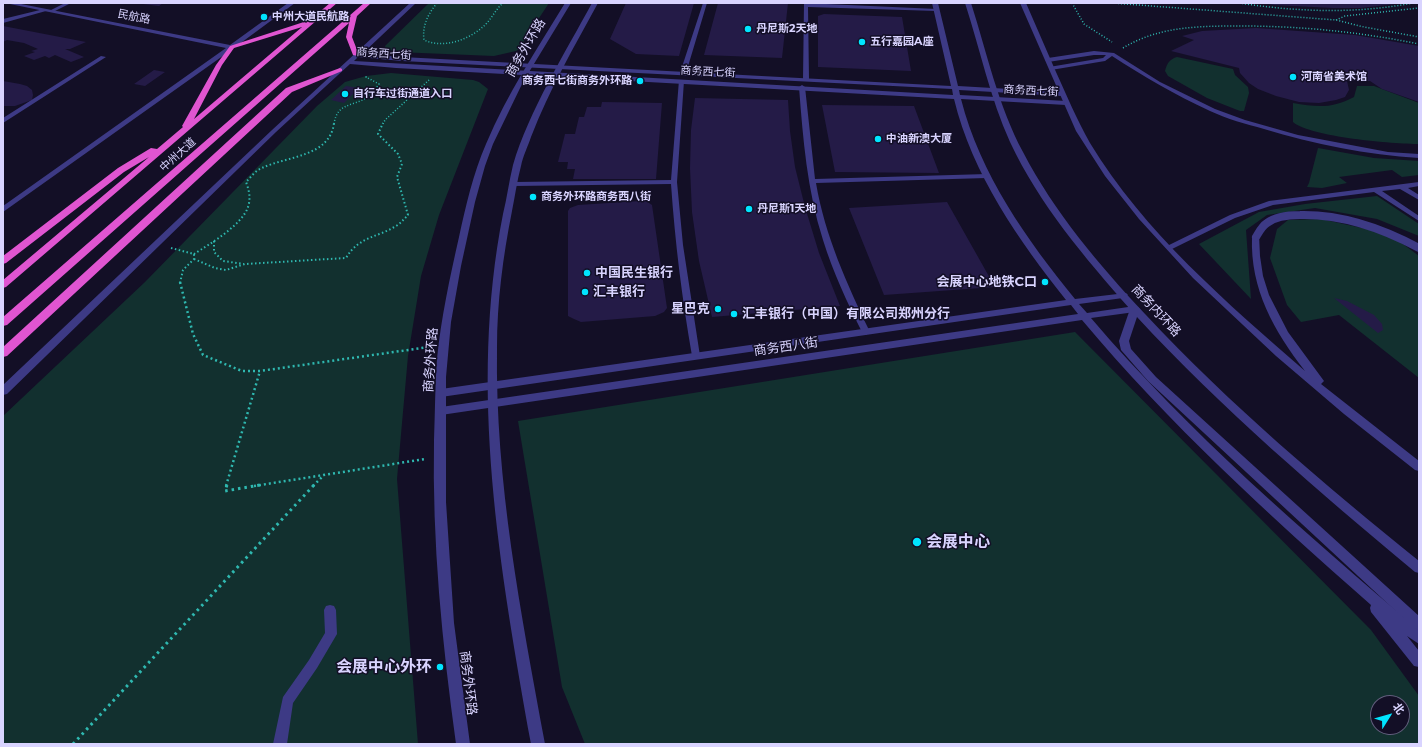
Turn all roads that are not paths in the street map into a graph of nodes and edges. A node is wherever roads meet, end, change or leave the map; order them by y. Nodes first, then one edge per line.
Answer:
1 (8, 3) edge
2 (69, 3) edge
3 (292, 3) edge
4 (334, 3) edge
5 (368, 3) edge
6 (413, 3) edge
7 (568, 3) edge
8 (595, 3) edge
9 (705, 3) edge
10 (968, 3) edge
11 (1023, 3) edge
12 (806, 4) edge
13 (936, 7) edge
14 (31, 8) junction
15 (17, 11) dead end
16 (48, 11) junction
17 (354, 15) junction
18 (315, 20) junction
19 (3, 21) edge
20 (232, 47) junction
21 (356, 55) junction
22 (103, 57) dead end
23 (348, 62) junction
24 (1050, 64) junction
25 (528, 69) junction
26 (340, 70) junction
27 (558, 71) junction
28 (682, 77) junction
29 (806, 79) junction
30 (802, 87) junction
31 (956, 92) junction
32 (996, 94) junction
33 (1062, 94) junction
34 (1066, 103) junction
35 (3, 121) edge
36 (184, 132) junction
37 (1419, 156) edge
38 (987, 176) junction
39 (812, 181) junction
40 (674, 182) junction
41 (514, 184) junction
42 (1419, 184) edge
43 (1402, 187) junction
44 (1376, 190) junction
45 (1419, 198) edge
46 (3, 210) edge
47 (1419, 219) edge
48 (1169, 247) junction
49 (1419, 248) edge
50 (3, 261) edge
51 (3, 285) edge
52 (1123, 295) junction
53 (1073, 302) junction
54 (1135, 309) junction
55 (1085, 316) junction
56 (3, 322) edge
57 (866, 332) junction
58 (3, 353) edge
59 (696, 356) junction
60 (493, 385) junction
61 (3, 392) edge
62 (441, 393) junction
63 (1336, 401) junction
64 (494, 403) junction
65 (441, 411) junction
66 (1419, 467) edge
67 (1419, 568) edge
68 (1362, 589) junction
69 (330, 610) dead end
70 (1419, 624) edge
71 (1419, 638) edge
72 (1419, 661) edge
73 (280, 744) edge
74 (463, 744) edge
75 (538, 744) edge

1 - 14 street, 民航路
2 - 16 lane
3 - 20 street
4 - 18 highway, 中州大道
5 - 17 highway, 中州大道
6 - 21 street
7 - 25 street, 商务外环路
8 - 27 street
9 - 28 lane
10 - 32 street, 商务内环路
11 - 24 street
12 - 13 lane
12 - 29 lane
13 - 31 street
14 - 15 lane
14 - 16 street, 民航路
16 - 19 lane
16 - 20 street, 民航路
17 - 21 highway
17 - 56 highway, 中州大道
18 - 20 highway
18 - 36 highway, 中州大道
20 - 36 highway
20 - 46 street
21 - 23 street
21 - 25 street, 商务西七街
22 - 35 lane
23 - 25 street, 商务西七街
23 - 26 street
24 - 33 street
24 - 37 lane
25 - 27 street, 商务西七街
25 - 62 street, 商务外环路
26 - 58 highway
26 - 61 street
27 - 28 street, 商务西七街
27 - 41 street
28 - 29 street, 商务西七街
28 - 30 street, 商务西七街
28 - 40 lane
29 - 31 street, 商务西七街
30 - 31 street, 商务西七街
30 - 39 lane
31 - 32 street, 商务西七街
31 - 38 street
32 - 33 street, 商务西七街
32 - 34 street, 商务西七街
32 - 52 street, 商务内环路
33 - 34 street
34 - 48 street
36 - 50 highway
36 - 51 highway, 中州大道
38 - 39 lane
38 - 53 street
39 - 57 lane
40 - 41 lane
40 - 59 lane
41 - 60 street
42 - 43 lane
43 - 44 lane
43 - 45 lane
44 - 47 lane
44 - 48 lane
48 - 63 street
49 - 63 street, bridge
52 - 53 street, 商务西八街
52 - 54 street, 商务内环路
53 - 55 street
53 - 57 street, 商务西八街
54 - 55 street, 商务西八街
54 - 67 street, 商务内环路
54 - 70 street
55 - 64 street, 商务西八街
55 - 68 street
57 - 59 street, 商务西八街
59 - 60 street, 商务西八街
60 - 62 street, 商务西八街
60 - 64 street
62 - 65 street, 商务外环路
63 - 66 street
64 - 65 street, 商务西八街
64 - 75 street
65 - 74 street, 商务外环路
68 - 71 street
68 - 72 street
69 - 73 lane

